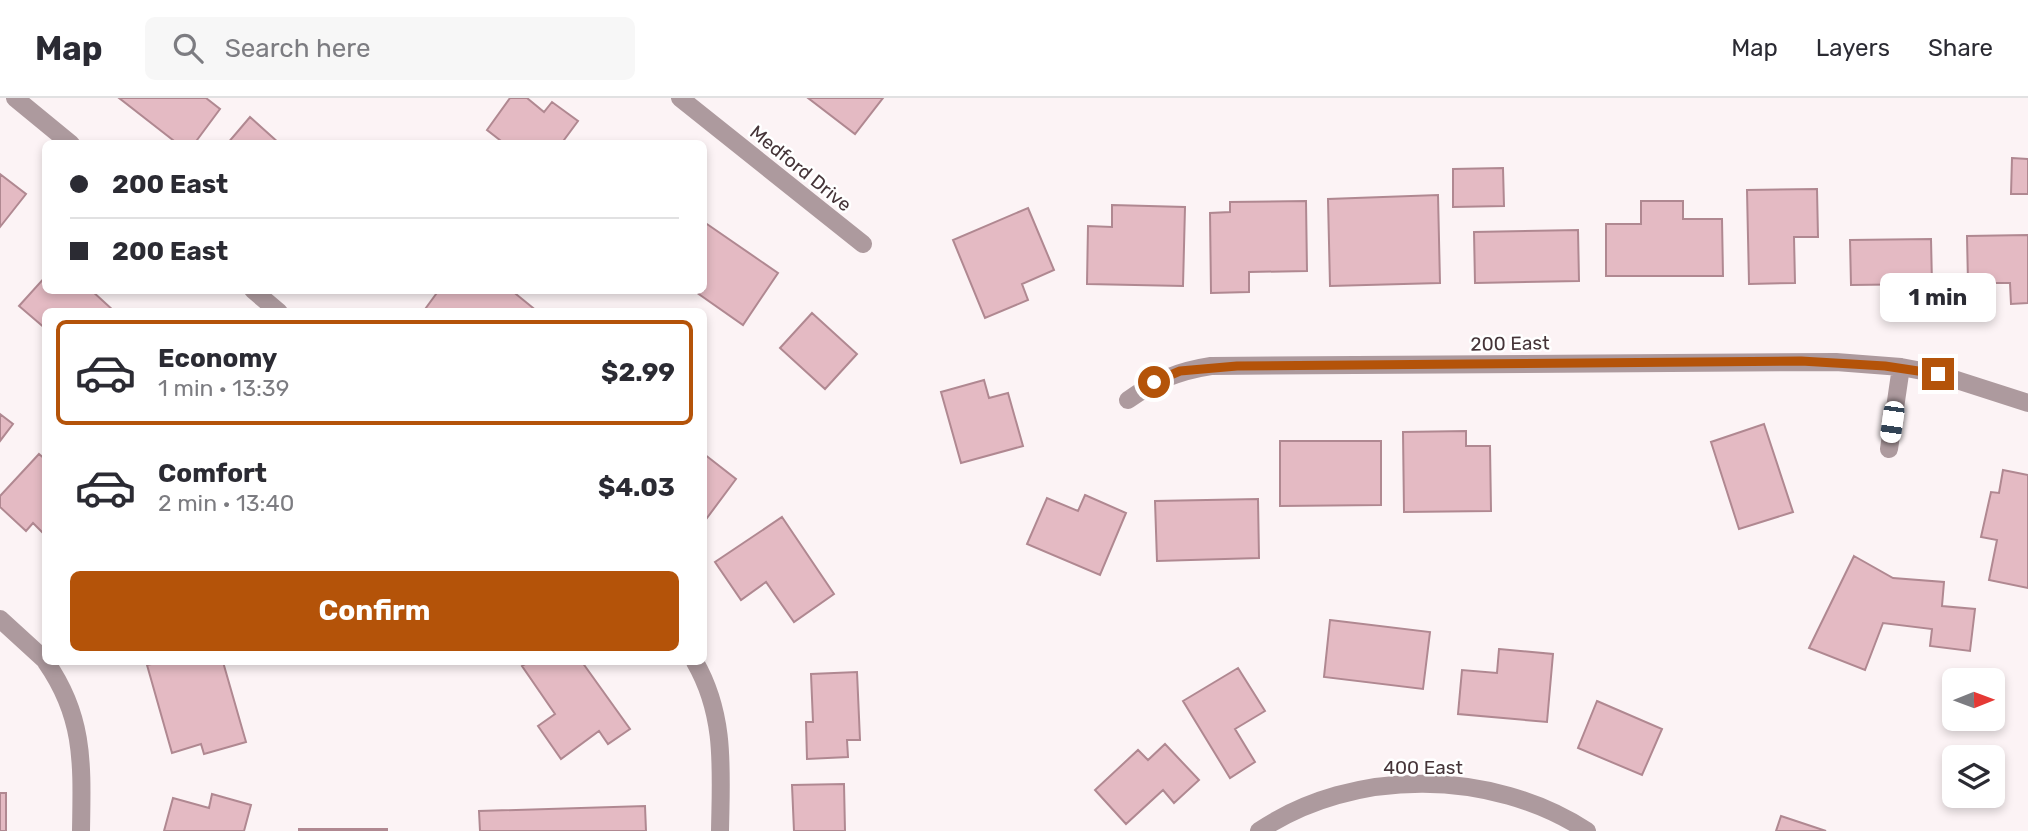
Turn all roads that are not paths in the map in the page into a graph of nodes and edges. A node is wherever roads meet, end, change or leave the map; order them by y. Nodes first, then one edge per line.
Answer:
1 (15, 98) edge
2 (680, 98) edge
3 (66, 140) edge
4 (863, 244) dead end
5 (258, 294) edge
6 (274, 308) edge
7 (1900, 367) junction
8 (1128, 400) dead end
9 (2028, 402) edge
10 (1889, 449) dead end
11 (0, 619) edge
12 (42, 657) edge
13 (48, 665) edge
14 (696, 665) edge
15 (81, 831) edge
16 (720, 831) edge
17 (1259, 831) edge
18 (1587, 831) edge

1 - 3 street
2 - 4 street, Medford Drive
5 - 6 street
7 - 8 street, 200 East
7 - 9 street, 200 East
7 - 10 street
11 - 12 street
13 - 15 street
14 - 16 street
17 - 18 street, 400 East

